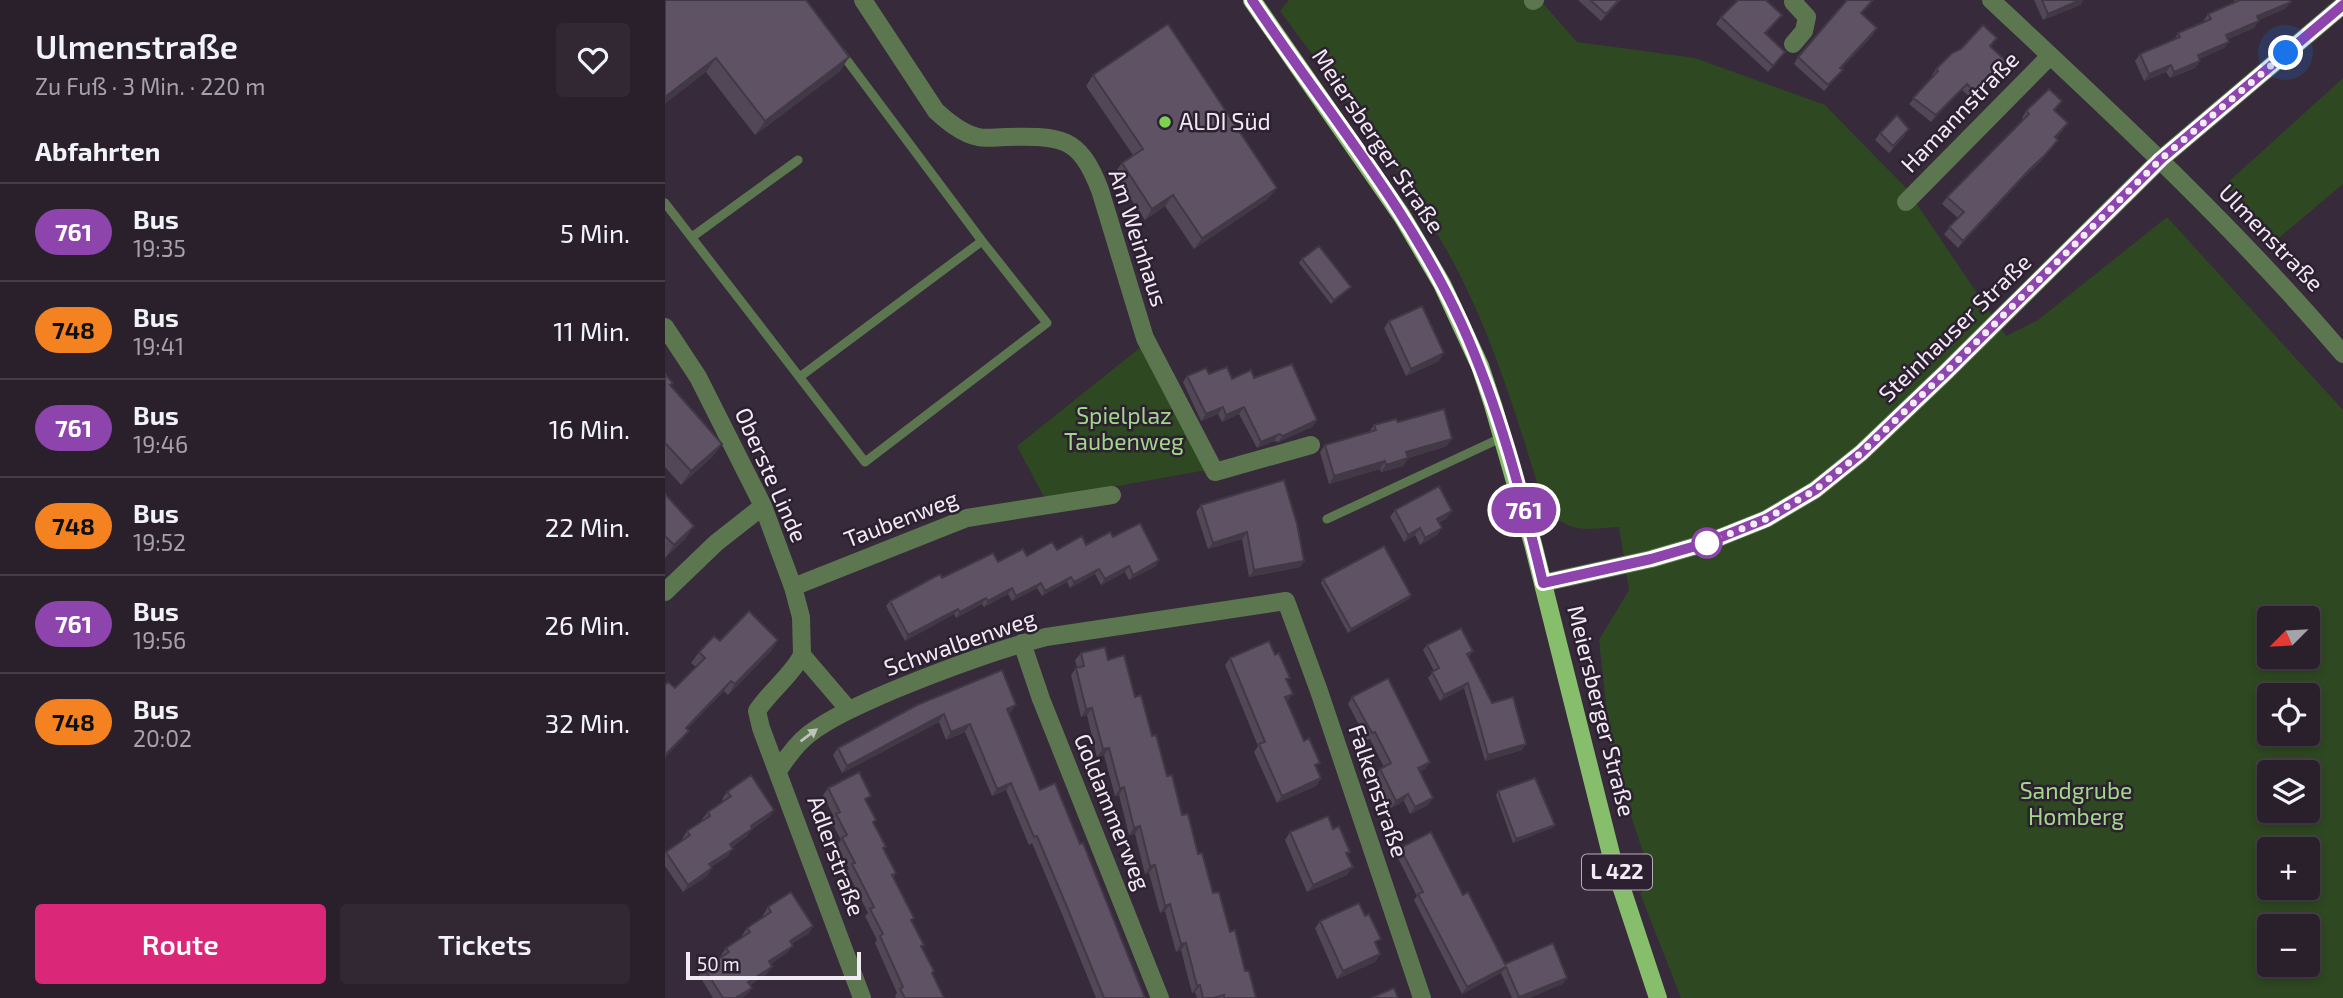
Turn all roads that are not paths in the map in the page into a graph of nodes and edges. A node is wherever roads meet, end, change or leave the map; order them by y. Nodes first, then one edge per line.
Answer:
1 (863, 0) edge
2 (1252, 0) edge
3 (1795, 0) edge
4 (1991, 0) edge
5 (2343, 5) edge
6 (834, 43) edge
7 (1793, 44) dead end
8 (2050, 56) junction
9 (2161, 159) junction
10 (798, 160) dead end
11 (1906, 202) dead end
12 (665, 203) edge
13 (692, 237) junction
14 (982, 241) junction
15 (665, 327) edge
16 (2343, 354) edge
17 (801, 376) junction
18 (1503, 437) junction
19 (1311, 445) dead end
20 (1112, 495) dead end
21 (763, 506) junction
22 (1327, 519) dead end
23 (1543, 583) junction
24 (793, 587) junction
25 (665, 593) edge
26 (1286, 601) joint
27 (1022, 643) junction
28 (802, 655) junction
29 (849, 710) junction
30 (778, 771) junction
31 (862, 998) edge
32 (1160, 998) edge
33 (1422, 998) edge
34 (1658, 998) edge

1 - 19 street, Am Weinhaus
2 - 18 main road, Meiersberger Straße / L 422
3 - 7 street
4 - 8 street, Hamannstraße
5 - 9 street, Steinhauser Straße
6 - 14 lane
8 - 9 street, Hamannstraße
8 - 11 street, Hamannstraße
9 - 16 street, Ulmenstraße
9 - 23 street, Steinhauser Straße
10 - 13 lane
12 - 13 lane
13 - 17 lane
14 - 17 lane
14 - 17 lane
15 - 21 street, Oberste Linde
18 - 22 lane
18 - 23 main road, Meiersberger Straße / L 422
20 - 24 street, Taubenweg
21 - 24 street, Oberste Linde
21 - 25 street
23 - 34 main road, Meiersberger Straße / L 422
24 - 28 street, Oberste Linde
26 - 27 street, Schwalbenweg
26 - 33 street, Falkenstraße
27 - 29 street, Schwalbenweg
27 - 32 street, Goldammerweg
28 - 29 street
28 - 30 street, Adlerstraße
30 -> 29 street
30 - 31 street, Adlerstraße

